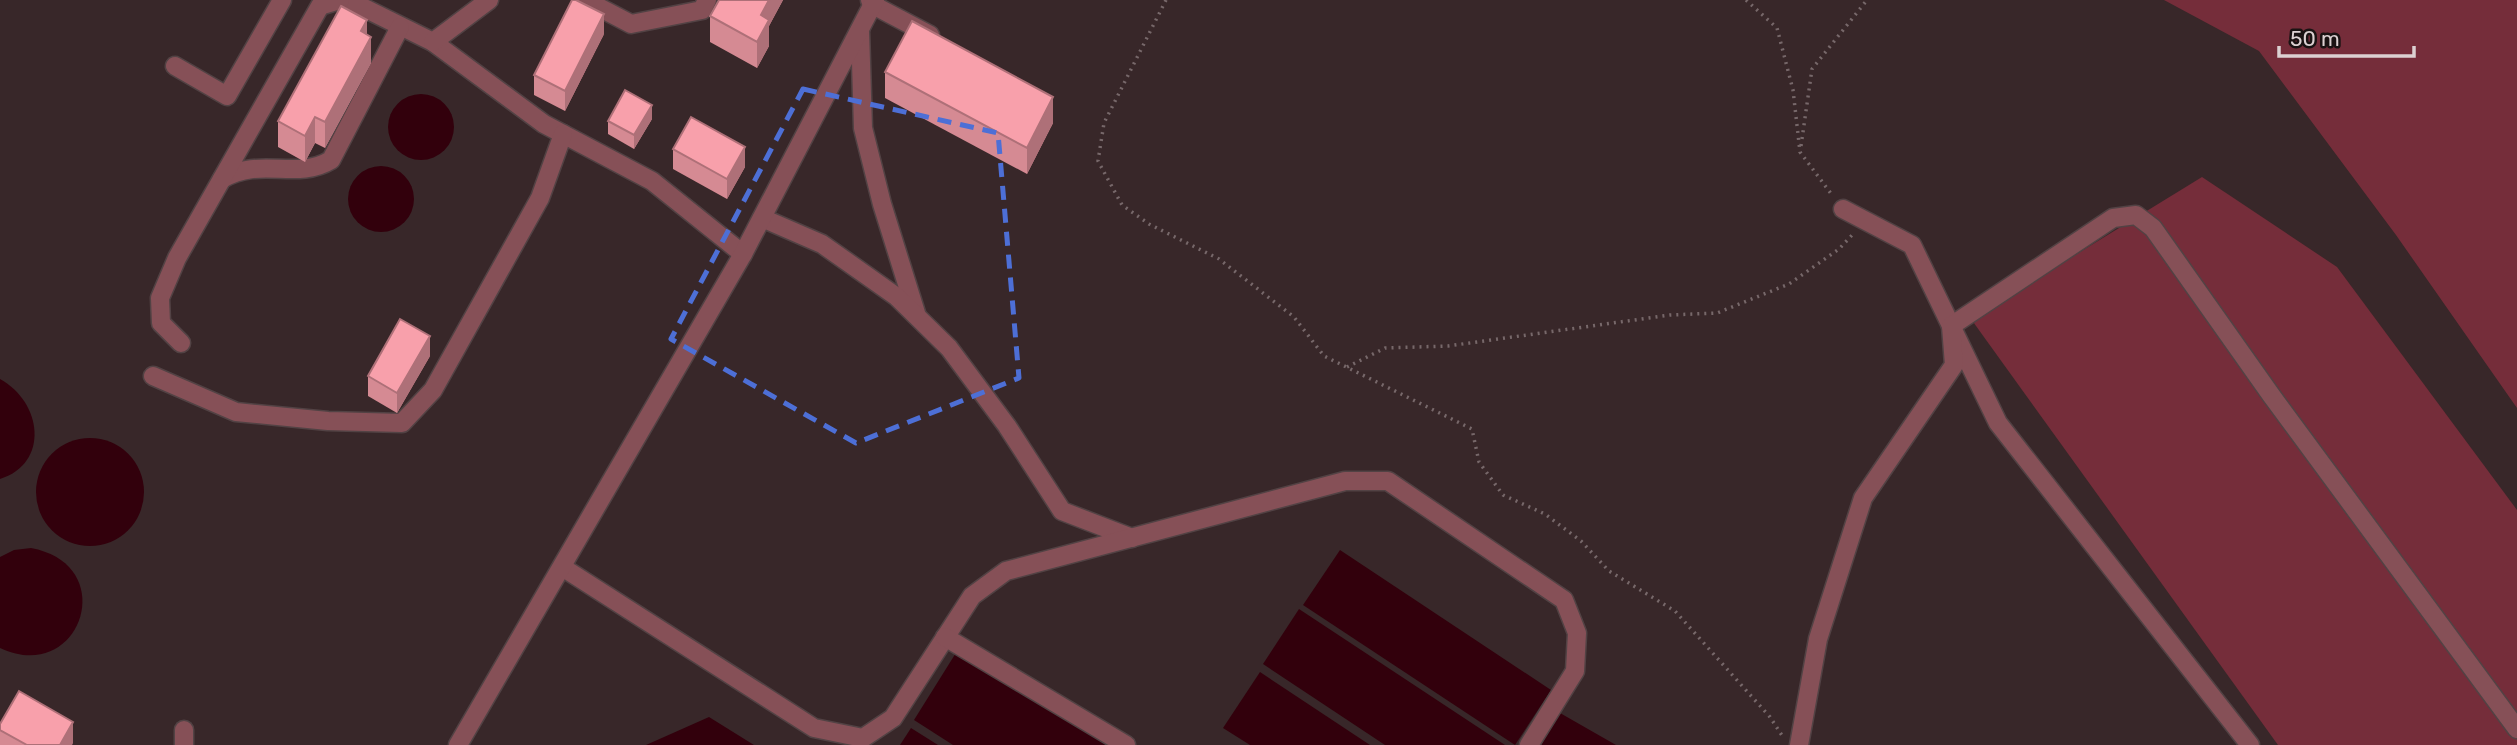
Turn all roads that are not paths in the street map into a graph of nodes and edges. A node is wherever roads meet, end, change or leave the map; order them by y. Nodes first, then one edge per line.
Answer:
1 (282, 0) edge
2 (340, 0) edge
3 (348, 0) edge
4 (489, 0) edge
5 (585, 0) edge
6 (707, 0) edge
7 (873, 2) edge
8 (400, 27) junction
9 (860, 29) junction
10 (433, 42) junction
11 (942, 42) edge
12 (175, 66) dead end
13 (563, 134) junction
14 (222, 179) junction
15 (1843, 209) road end
16 (762, 218) junction
17 (743, 254) junction
18 (917, 316) junction
19 (1951, 326) junction
20 (181, 343) dead end
21 (153, 376) dead end
22 (1132, 538) junction
23 (562, 567) junction
24 (945, 637) junction
25 (814, 728) junction
26 (2517, 729) edge
27 (458, 745) edge
28 (826, 745) edge
29 (1126, 745) edge
30 (1529, 745) edge
31 (1799, 745) edge
32 (2250, 745) edge

1 - 12 street
2 - 14 street
3 - 8 street
4 - 10 street
5 - 6 street
7 - 9 street
7 - 11 street
8 - 10 street
8 - 14 street
9 - 16 street
9 - 18 street
10 - 13 street
13 - 17 street
13 - 21 street
14 - 20 street
15 - 19 street
16 - 17 street
16 - 18 street
17 - 23 street
18 - 22 street
19 - 26 street
19 - 31 street
19 - 32 street
22 - 24 street
22 - 30 street
23 - 25 street
23 - 27 street
24 - 25 street
24 - 29 street
25 - 28 street

